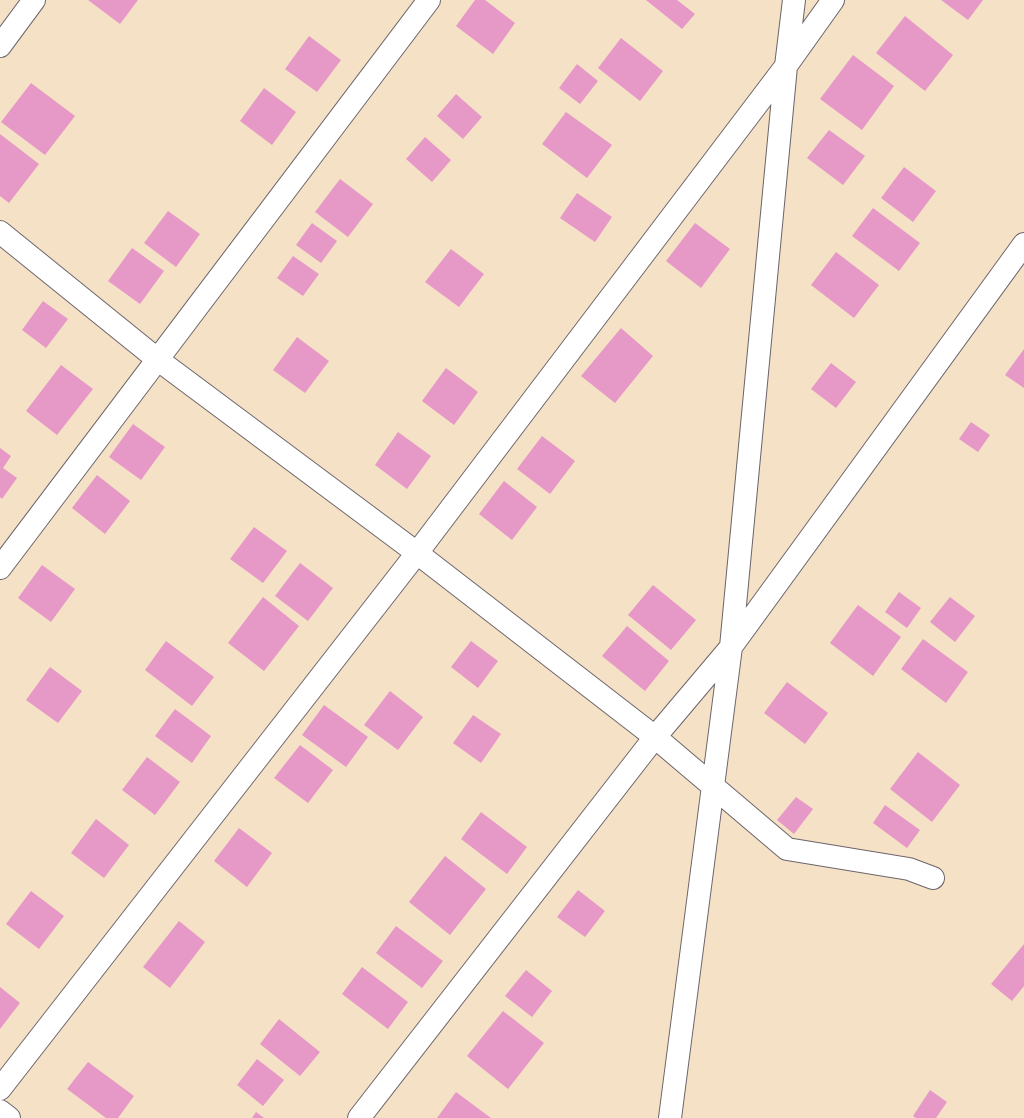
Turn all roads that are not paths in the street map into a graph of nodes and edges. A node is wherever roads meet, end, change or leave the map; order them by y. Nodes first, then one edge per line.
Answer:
1 (34, 0) edge
2 (428, 0) edge
3 (794, 0) edge
4 (833, 0) edge
5 (0, 46) edge
6 (786, 66) junction
7 (0, 232) edge
8 (1024, 244) edge
9 (157, 360) junction
10 (417, 553) junction
11 (0, 568) edge
12 (731, 647) junction
13 (655, 737) junction
14 (714, 786) junction
15 (933, 878) dead end
16 (0, 1089) edge
17 (0, 1111) edge
18 (9, 1118) edge
19 (359, 1118) edge
20 (670, 1118) edge

1 - 5 street
2 - 9 street
3 - 6 street
4 - 6 street
6 - 10 street
6 - 12 street
7 - 9 street
8 - 12 street
9 - 10 street
9 - 11 street
10 - 13 street
10 - 16 street
12 - 13 street
12 - 14 street
13 - 14 street
13 - 19 street
14 - 15 street
14 - 20 street
17 - 18 street

